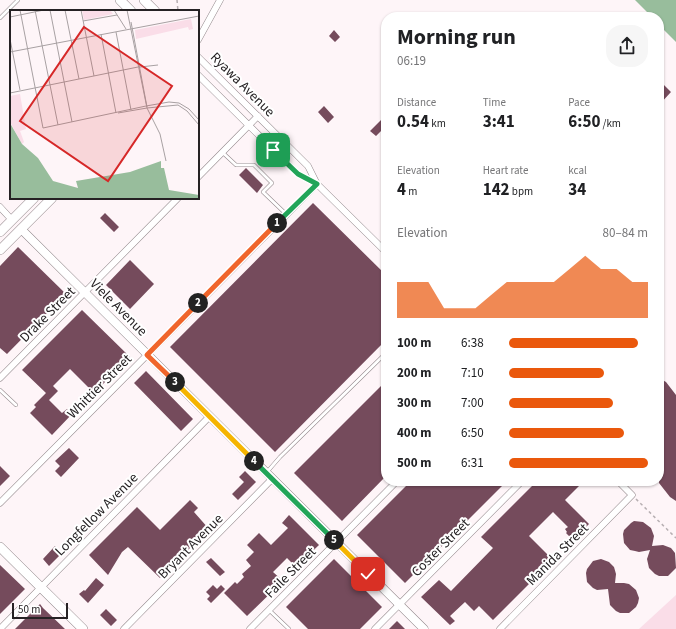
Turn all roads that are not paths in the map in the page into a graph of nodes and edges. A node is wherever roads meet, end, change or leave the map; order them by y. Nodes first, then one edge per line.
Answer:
1 (18, 0) edge
2 (120, 0) edge
3 (144, 0) edge
4 (220, 0) edge
5 (130, 10) edge
6 (154, 10) edge
7 (0, 18) edge
8 (199, 38) edge
9 (199, 57) edge
10 (199, 76) edge
11 (258, 116) junction
12 (249, 125) junction
13 (222, 152) junction
14 (199, 176) edge
15 (317, 184) junction
16 (33, 199) edge
17 (51, 199) edge
18 (177, 199) edge
19 (0, 207) edge
20 (286, 214) junction
21 (12, 220) junction
22 (21, 229) junction
23 (0, 232) edge
24 (381, 247) edge
25 (0, 250) edge
26 (84, 293) junction
27 (147, 355) junction
28 (381, 358) edge
29 (0, 378) edge
30 (0, 390) edge
31 (16, 405) dead end
32 (210, 416) junction
33 (269, 476) junction
34 (392, 486) edge
35 (517, 486) edge
36 (623, 486) edge
37 (0, 503) edge
38 (336, 542) junction
39 (0, 546) edge
40 (41, 588) junction
41 (399, 605) junction
42 (269, 610) junction
43 (0, 629) edge
44 (83, 629) edge
45 (124, 629) edge
46 (250, 629) edge
47 (289, 629) edge
48 (375, 629) edge
49 (424, 629) edge
50 (500, 629) edge

1 - 7 lane
2 - 5 main road
3 - 6 main road
4 - 8 street
9 - 11 street, Ryawa Avenue
10 - 12 street, Ryawa Avenue
11 - 12 street
11 - 15 street, Ryawa Avenue
12 - 13 street
12 - 15 street, Ryawa Avenue
13 - 14 street
13 - 20 lane
15 - 20 street, Whittier Street
15 - 24 street, Ryawa Avenue
16 - 21 main road
17 - 22 main road
18 - 26 street, Drake Street
19 - 21 street, Viele Avenue
20 - 27 street, Whittier Street
21 - 22 main road, Viele Avenue
21 - 23 main road
22 - 25 main road
22 - 26 street, Viele Avenue
26 - 27 street, Viele Avenue
26 - 29 street, Drake Street
27 - 32 street, Viele Avenue
27 - 37 street, Whittier Street
28 - 33 lane, Bryant Avenue
30 - 31 lane
32 - 33 street, Viele Avenue
32 - 40 street, Longfellow Avenue
33 - 38 street, Viele Avenue
33 - 45 street, Bryant Avenue
34 - 38 street, Faile Street
35 - 41 street, Coster Street
36 - 50 street, Manida Street
38 - 41 street, Viele Avenue
38 - 42 street, Faile Street
39 - 40 main road
40 - 43 street, Longfellow Avenue
40 - 44 main road
41 - 48 street, Coster Street
41 - 49 street, Viele Avenue
42 - 46 street, Faile Street
42 - 47 lane

